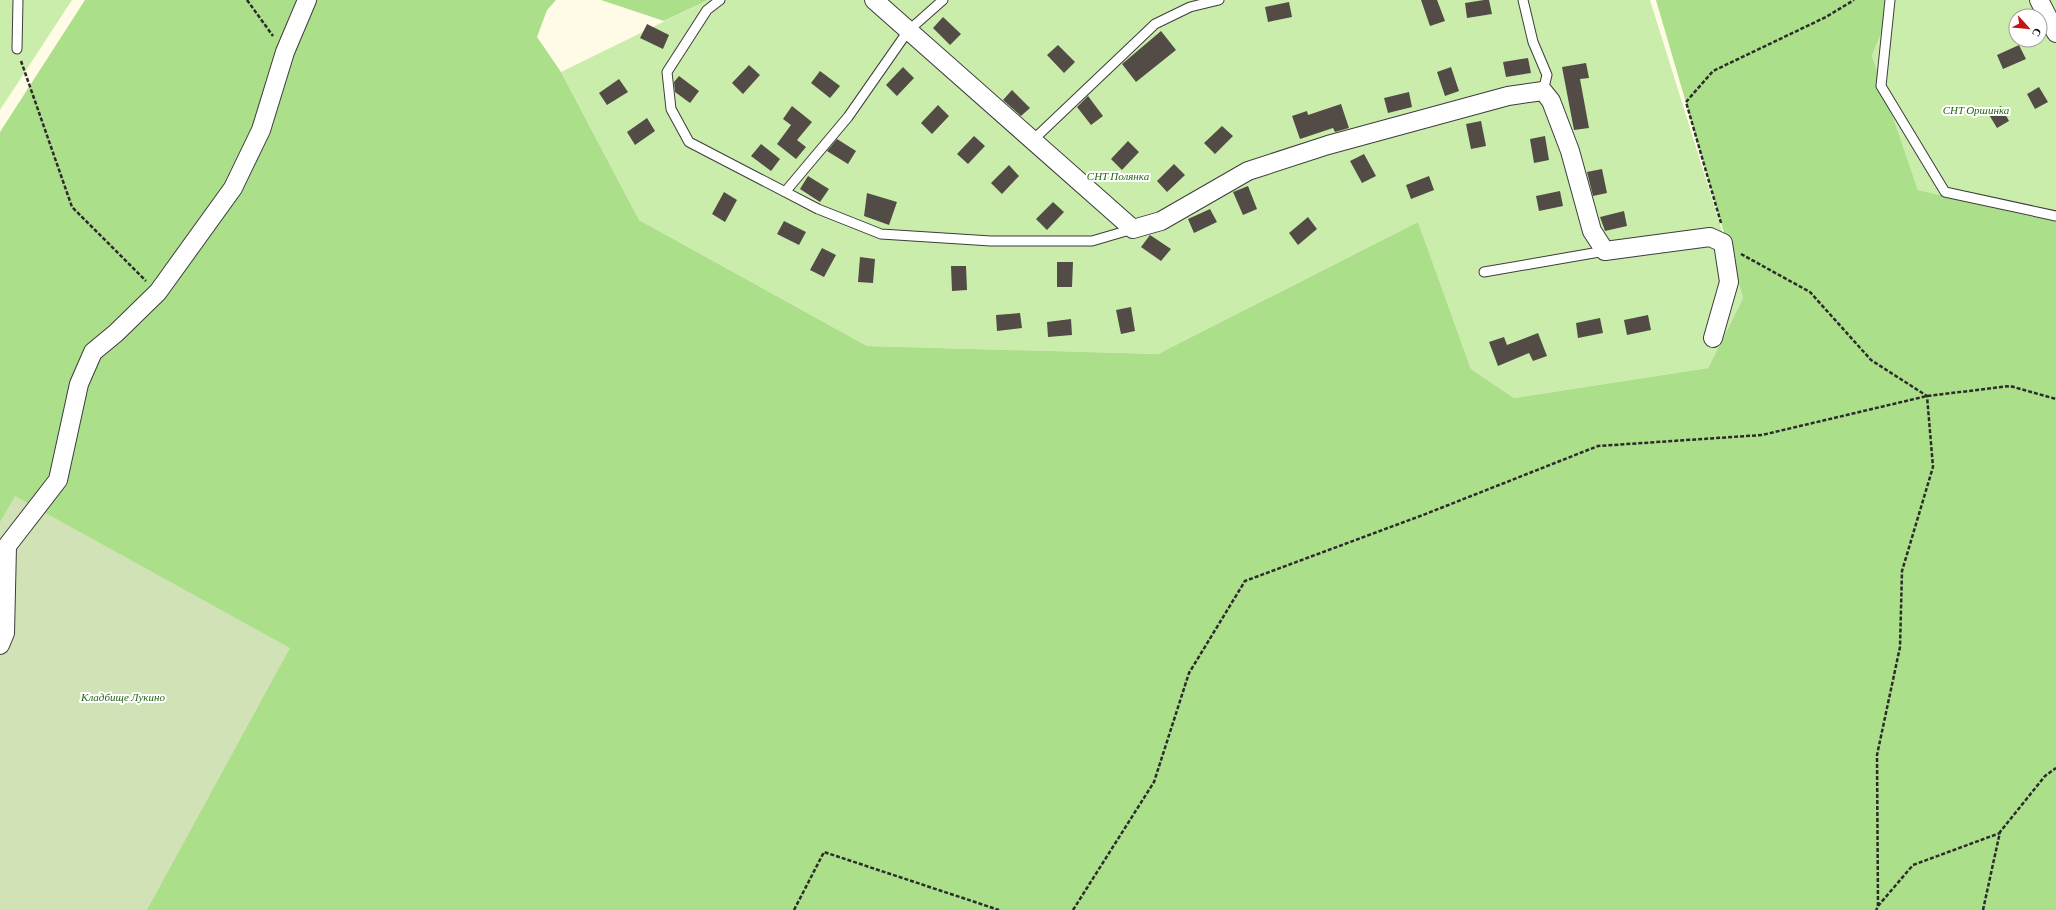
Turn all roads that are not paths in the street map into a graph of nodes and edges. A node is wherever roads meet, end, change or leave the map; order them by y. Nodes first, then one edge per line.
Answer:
1 (18, 0) edge
2 (307, 0) edge
3 (720, 0) edge
4 (874, 0) edge
5 (943, 0) edge
6 (1218, 0) edge
7 (1523, 0) edge
8 (1890, 0) edge
9 (2038, 0) edge
10 (908, 31) junction
11 (2056, 33) edge
12 (17, 49) road end
13 (1543, 91) junction
14 (1033, 140) junction
15 (786, 192) junction
16 (2056, 216) edge
17 (1133, 229) junction
18 (1605, 251) junction
19 (1484, 272) dead end
20 (1713, 338) dead end
21 (0, 645) edge

1 - 12 lane
2 - 21 street
3 - 15 lane
4 - 10 street
5 - 10 lane
6 - 14 lane
7 - 13 lane
8 - 16 lane
9 - 11 street
10 - 14 street
10 - 15 lane
13 - 17 street
13 - 18 street
14 - 17 street
15 - 17 lane
18 - 19 lane
18 - 20 street

